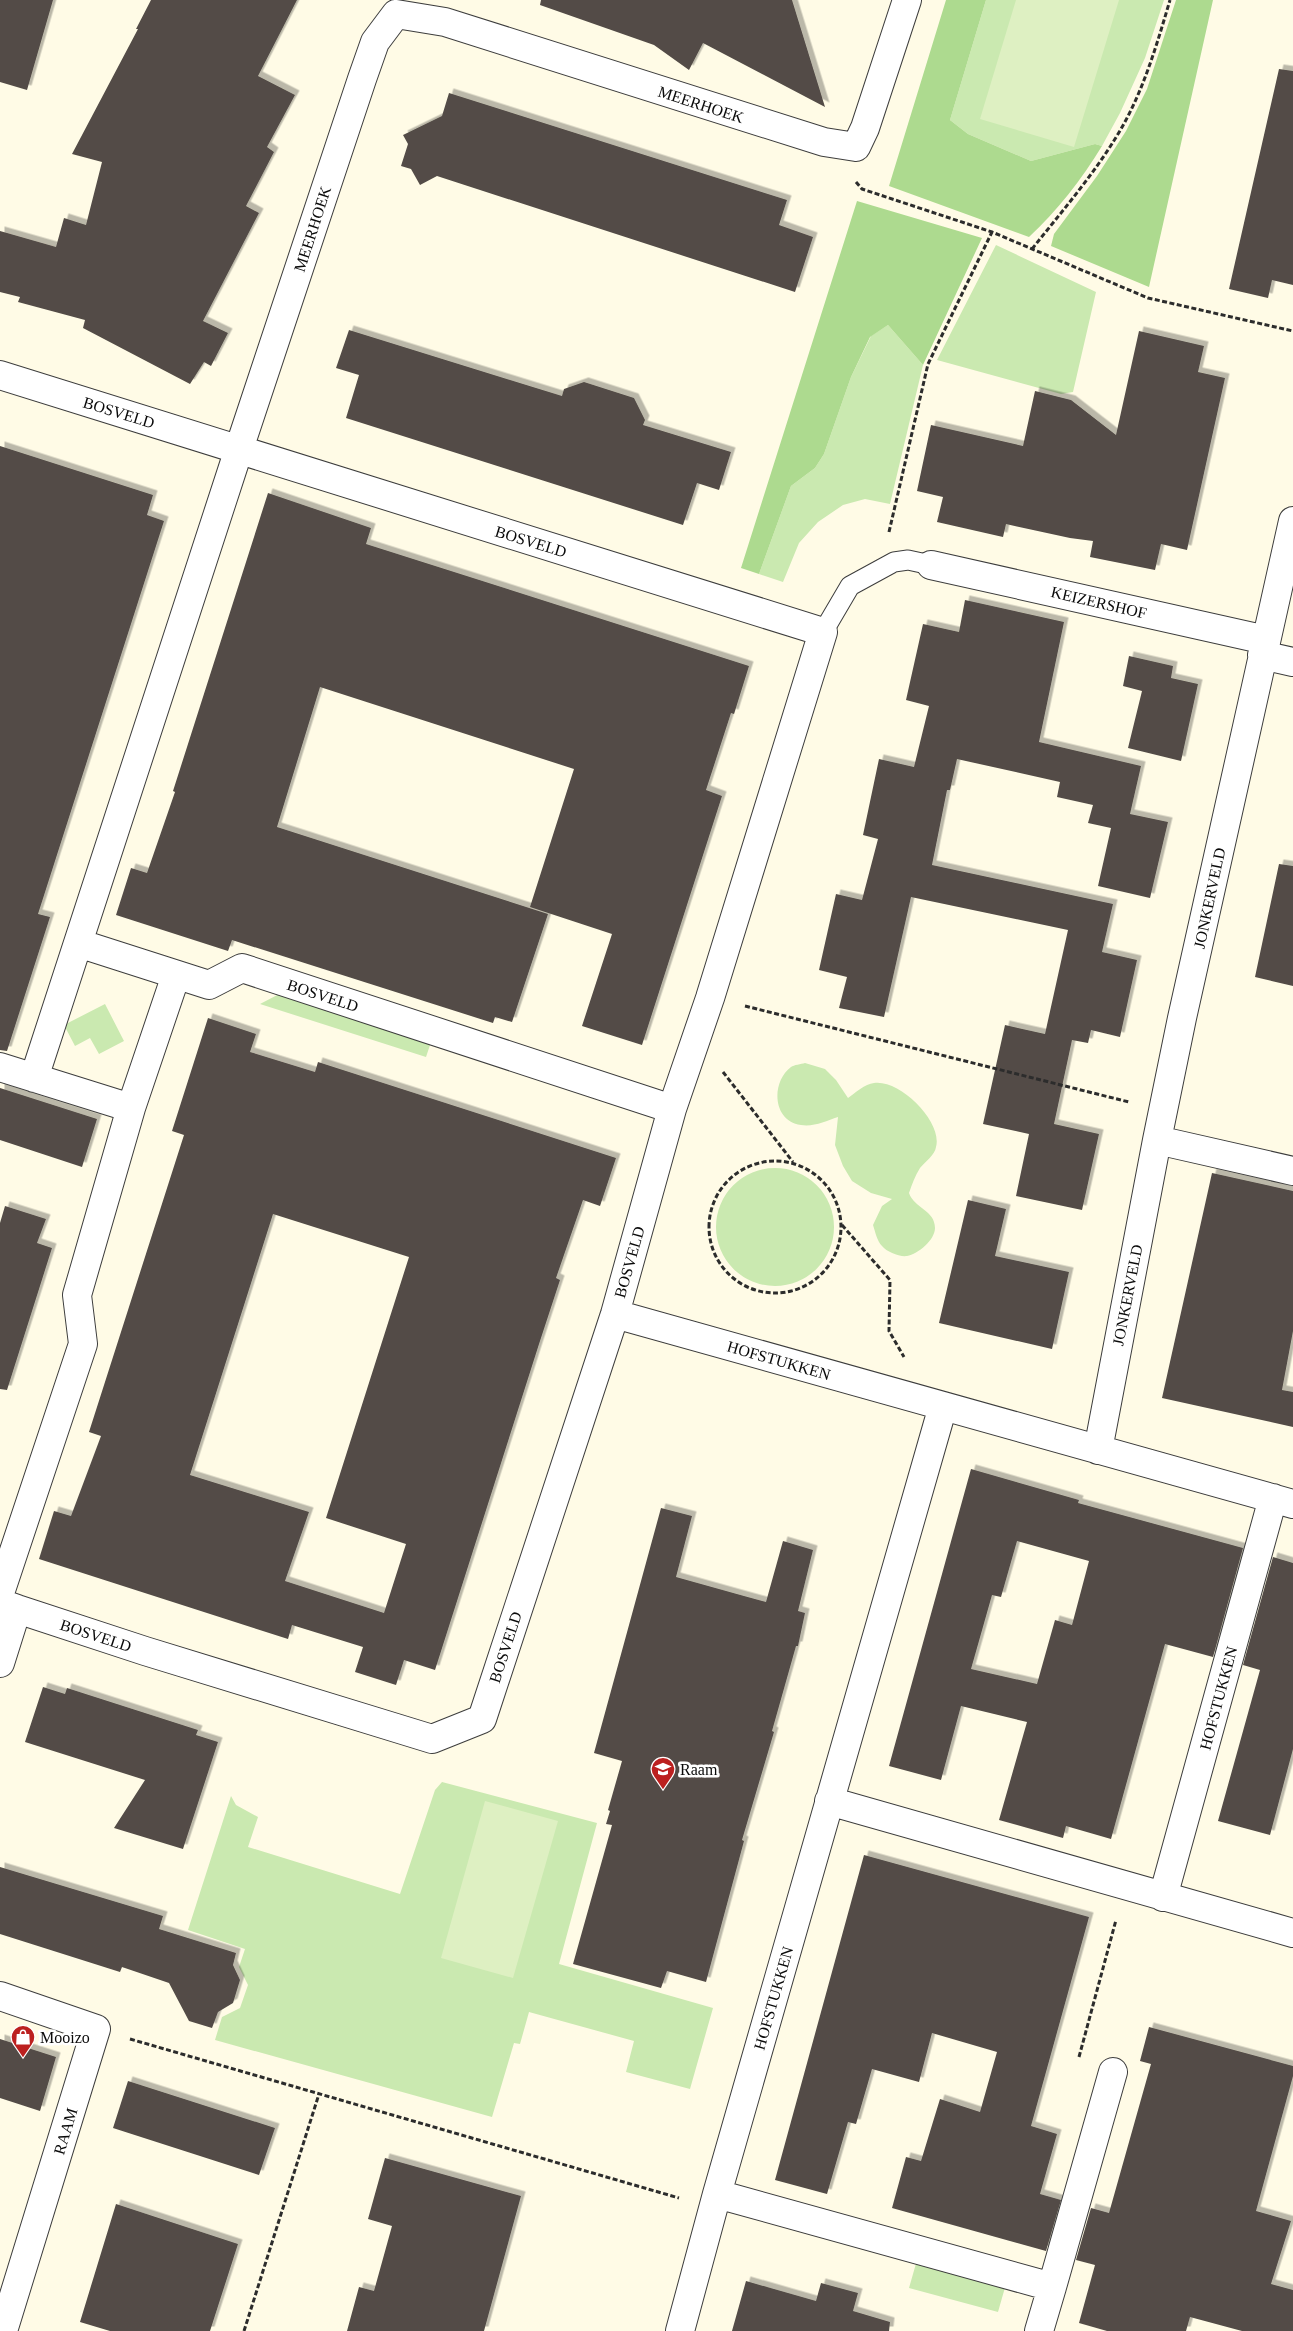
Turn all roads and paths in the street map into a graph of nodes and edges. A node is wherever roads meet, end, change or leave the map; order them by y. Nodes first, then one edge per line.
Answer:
1 (906, 0) edge
2 (1170, 0) edge
3 (392, 7) edge
4 (856, 147) junction
5 (992, 232) junction
6 (1032, 250) junction
7 (1293, 331) edge
8 (0, 375) edge
9 (239, 449) junction
10 (1293, 521) edge
11 (931, 565) joint
12 (881, 568) junction
13 (823, 632) junction
14 (1264, 648) junction
15 (1293, 662) edge
16 (78, 944) junction
17 (176, 975) junction
18 (710, 998) junction
19 (696, 1039) junction
20 (0, 1068) edge
21 (34, 1078) junction
22 (132, 1108) junction
23 (672, 1109) junction
24 (1163, 1110) junction
25 (1156, 1140) junction
26 (793, 1162) junction
27 (1293, 1171) edge
28 (842, 1225) junction
29 (614, 1314) junction
30 (937, 1404) junction
31 (1098, 1450) junction
32 (1283, 1501) edge
33 (6, 1602) edge
34 (0, 1663) edge
35 (828, 1801) junction
36 (1125, 1886) junction
37 (1163, 1897) junction
38 (1293, 1933) edge
39 (0, 1996) edge
40 (96, 2029) junction
41 (1113, 2072) joint
42 (320, 2094) junction
43 (715, 2201) junction
44 (1052, 2288) junction
45 (3, 2331) edge
46 (244, 2331) edge
47 (680, 2331) edge
48 (1039, 2331) edge

1 - 4 street
2 - 6 path
3 - 4 street, MEERHOEK
3 - 9 street, MEERHOEK
4 - 5 path
5 - 6 path
5 - 12 path
6 - 7 path
8 - 9 street, BOSVELD
9 - 13 street, BOSVELD
9 - 16 street
10 - 14 street
11 - 12 lane, BOSVELD
11 - 14 street, KEIZERSHOF
12 - 13 lane, BOSVELD
13 - 18 street, BOSVELD
14 - 15 street, KEIZERSHOF
14 - 24 street, JONKERVELD
16 - 17 street, BOSVELD
16 - 21 street
17 - 22 street
17 - 23 street, BOSVELD
18 - 19 street, BOSVELD
18 - 24 path
19 - 23 street, BOSVELD
19 - 26 path
20 - 21 street
21 - 22 street
22 - 33 street
23 - 29 street, BOSVELD
24 - 25 street, JONKERVELD
25 - 27 street
25 - 31 street, JONKERVELD
26 - 28 path
26 - 28 path
28 - 30 path
29 - 30 street, HOFSTUKKEN
29 - 33 street, BOSVELD
30 - 31 street, HOFSTUKKEN
30 - 35 street, HOFSTUKKEN
31 - 32 street, HOFSTUKKEN
32 - 37 street, HOFSTUKKEN
33 - 34 street
35 - 36 street
35 - 43 street, HOFSTUKKEN
36 - 37 street
36 - 41 path
37 - 38 street
39 - 40 street
40 - 42 path
40 - 45 street, RAAM
41 - 44 street
42 - 43 path
42 - 46 path
43 - 44 street
43 - 47 street, HOFSTUKKEN
44 - 48 street

